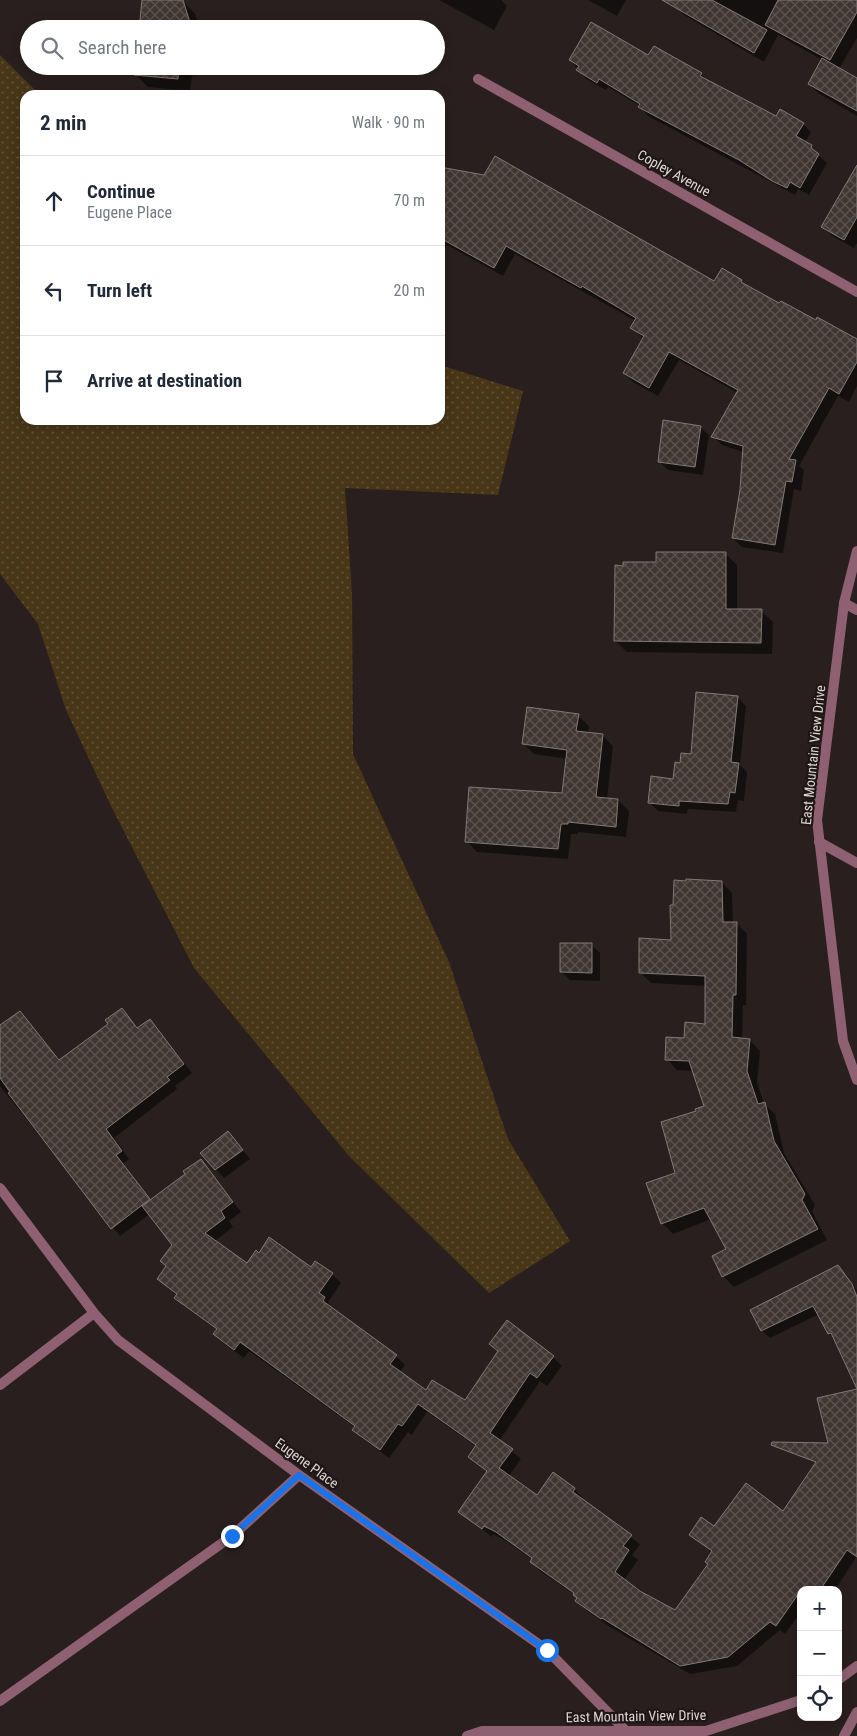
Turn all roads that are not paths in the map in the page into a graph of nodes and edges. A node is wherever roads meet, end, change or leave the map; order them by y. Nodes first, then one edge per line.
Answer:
1 (478, 79) dead end
2 (857, 292) edge
3 (857, 551) edge
4 (844, 603) junction
5 (857, 610) edge
6 (819, 842) junction
7 (857, 863) edge
8 (857, 1080) edge
9 (0, 1188) edge
10 (94, 1313) junction
11 (0, 1385) edge
12 (299, 1475) junction
13 (857, 1666) edge
14 (842, 1677) edge
15 (797, 1701) edge
16 (0, 1702) edge
17 (857, 1712) edge
18 (627, 1732) junction
19 (612, 1734) edge
20 (467, 1736) edge
21 (844, 1736) edge

1 - 2 street, Copley Avenue
3 - 4 street, East Mountain View Drive
4 - 5 street
4 - 6 street, East Mountain View Drive
6 - 7 street
6 - 8 street, East Mountain View Drive
9 - 10 street, Eugene Place
10 - 11 street
10 - 12 street, Eugene Place
12 - 16 street
12 - 18 street, Eugene Place
13 - 14 street
15 - 18 street, East Mountain View Drive
17 - 21 street
18 - 19 street, East Mountain View Drive
19 - 20 street, East Mountain View Drive

